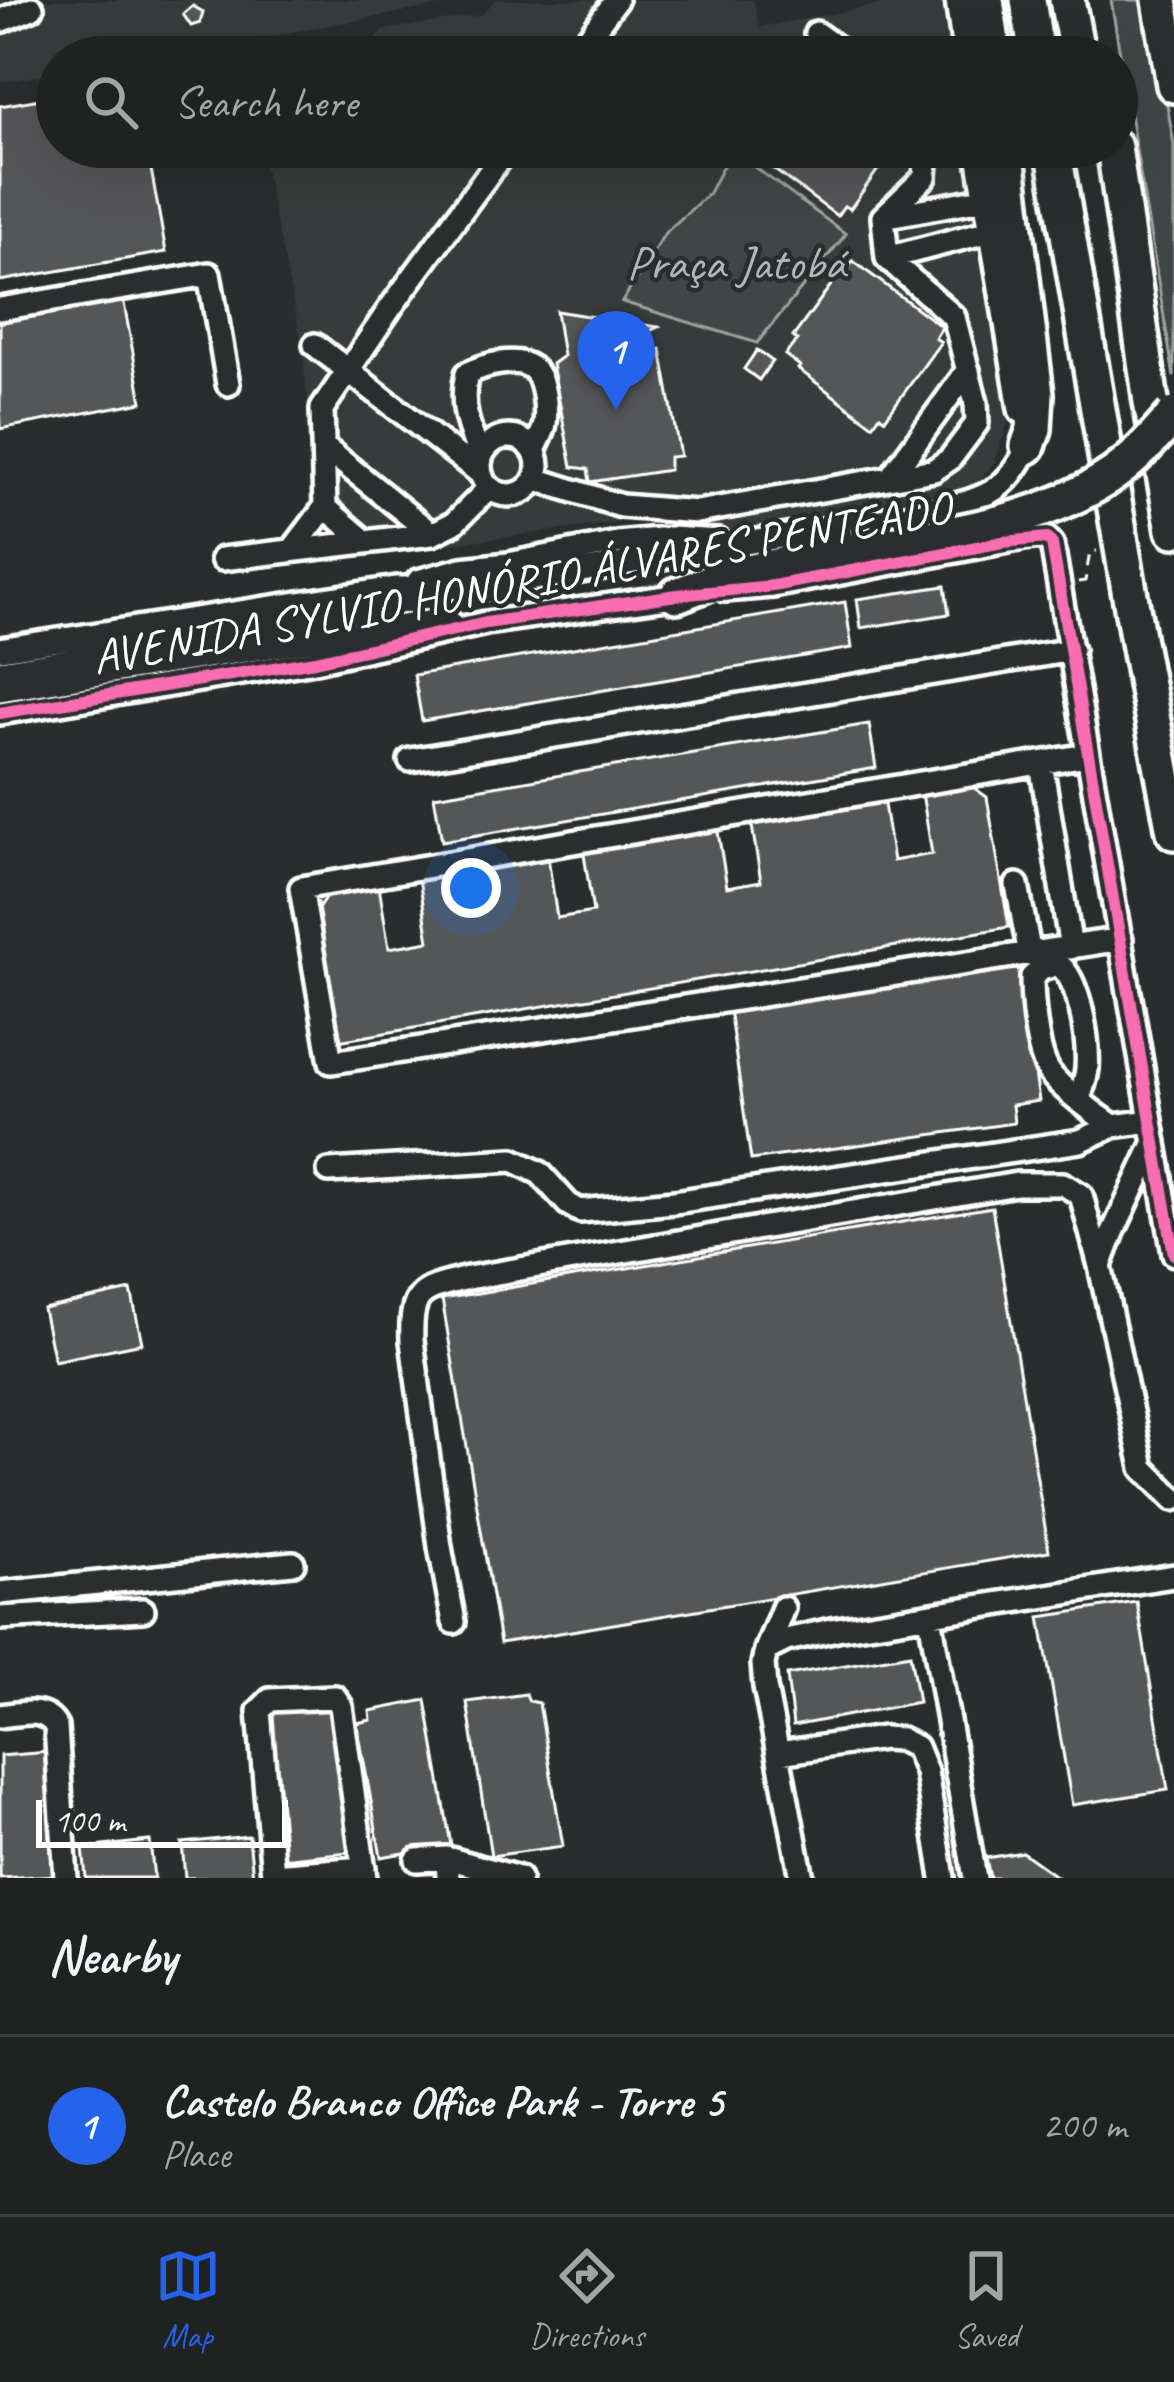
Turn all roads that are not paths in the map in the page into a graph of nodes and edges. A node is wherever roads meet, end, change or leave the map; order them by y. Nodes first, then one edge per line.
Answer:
1 (616, 0) edge
2 (960, 0) edge
3 (986, 0) edge
4 (1028, 0) edge
5 (1067, 0) edge
6 (1091, 0) edge
7 (1160, 0) edge
8 (32, 8) dead end
9 (0, 21) edge
10 (816, 33) dead end
11 (589, 36) edge
12 (820, 36) edge
13 (965, 36) edge
14 (991, 36) edge
15 (1034, 36) edge
16 (1074, 36) edge
17 (1097, 36) edge
18 (1174, 85) edge
19 (492, 168) edge
20 (926, 168) edge
21 (983, 168) edge
22 (1009, 168) edge
23 (1057, 168) edge
24 (1102, 168) edge
25 (1117, 168) edge
26 (988, 198) junction
27 (883, 218) junction
28 (1127, 228) junction
29 (994, 230) junction
30 (887, 258) junction
31 (0, 309) edge
32 (315, 345) dead end
33 (968, 370) junction
34 (347, 371) junction
35 (228, 384) dead end
36 (1174, 416) edge
37 (1028, 446) junction
38 (324, 447) junction
39 (534, 450) junction
40 (483, 473) junction
41 (890, 478) junction
42 (536, 479) junction
43 (325, 507) junction
44 (1174, 530) edge
45 (432, 534) junction
46 (366, 542) junction
47 (755, 544) junction
48 (293, 549) junction
49 (222, 559) dead end
50 (488, 587) junction
51 (397, 588) junction
52 (677, 595) junction
53 (486, 622) junction
54 (0, 649) edge
55 (1072, 650) junction
56 (0, 671) edge
57 (0, 690) edge
58 (0, 713) edge
59 (1087, 755) junction
60 (410, 760) dead end
61 (1041, 763) junction
62 (1174, 832) edge
63 (1017, 885) dead end
64 (1121, 939) junction
65 (1071, 948) junction
66 (1030, 955) junction
67 (1079, 1099) junction
68 (1113, 1126) junction
69 (1153, 1131) junction
70 (329, 1171) dead end
71 (1174, 1254) edge
72 (1100, 1266) junction
73 (1174, 1499) edge
74 (293, 1563) dead end
75 (1174, 1576) edge
76 (0, 1593) edge
77 (783, 1608) dead end
78 (142, 1610) dead end
79 (930, 1616) junction
80 (0, 1618) edge
81 (454, 1622) dead end
82 (766, 1650) junction
83 (0, 1716) edge
84 (779, 1753) junction
85 (417, 1859) dead end
86 (447, 1868) edge
87 (364, 1873) edge
88 (295, 1876) edge
89 (66, 1878) edge
90 (519, 1878) edge
91 (802, 1878) edge
92 (943, 1878) edge
93 (976, 1878) edge

1 - 11 street
2 - 13 main road
3 - 14 highway
4 - 15 highway
5 - 16 highway
6 - 17 highway
7 - 18 highway
8 - 9 street
10 - 12 street
19 - 34 street
20 - 27 street
21 - 26 main road
22 - 37 highway
23 - 62 highway
24 - 28 highway
25 - 28 highway
26 - 27 street
26 - 29 main road
27 - 30 street
28 - 44 highway
29 - 30 street
29 - 37 main road
30 - 33 street
31 - 35 street
32 - 34 street
33 - 41 street
33 - 41 street
34 - 38 street
34 - 40 street
36 - 52 highway, bridge
37 - 47 street, AVENIDA SYLVIO HONÓRIO ÁLVARES PENTEADO
38 - 43 street
38 - 45 street
39 - 40 street
39 - 40 street
39 - 42 street
40 - 42 street
40 - 45 street
41 - 42 street
43 - 46 street
43 - 48 street
45 - 46 street
46 - 48 street
47 - 50 street, AVENIDA SYLVIO HONÓRIO ÁLVARES PENTEADO
47 - 51 street
48 - 49 street
50 - 51 street, AVENIDA SYLVIO HONÓRIO ÁLVARES PENTEADO
50 - 56 street
51 - 54 street, AVENIDA SYLVIO HONÓRIO ÁLVARES PENTEADO
52 - 53 street, AVENIDA SYLVIO HONÓRIO ÁLVARES PENTEADO
52 - 55 street, AVENIDA SYLVIO HONÓRIO ÁLVARES PENTEADO
53 - 57 street
53 - 58 street, AVENIDA SYLVIO HONÓRIO ÁLVARES PENTEADO
55 - 59 street
55 - 60 street
59 - 61 street
59 - 64 street
61 - 65 street
61 - 66 street
63 - 66 street
64 - 65 street
64 - 69 street
65 - 66 street
67 - 67 street
67 - 68 street
68 - 69 street
68 - 70 street
69 - 71 street
69 - 72 street
72 - 73 street
72 - 81 street
74 - 76 street
75 - 79 street
77 - 82 street
78 - 80 street
79 - 82 street
79 - 93 street
82 - 84 street
83 - 89 street
84 - 91 street
84 - 92 street
85 - 86 street
86 - 90 street
87 - 88 street
87 - 88 street

